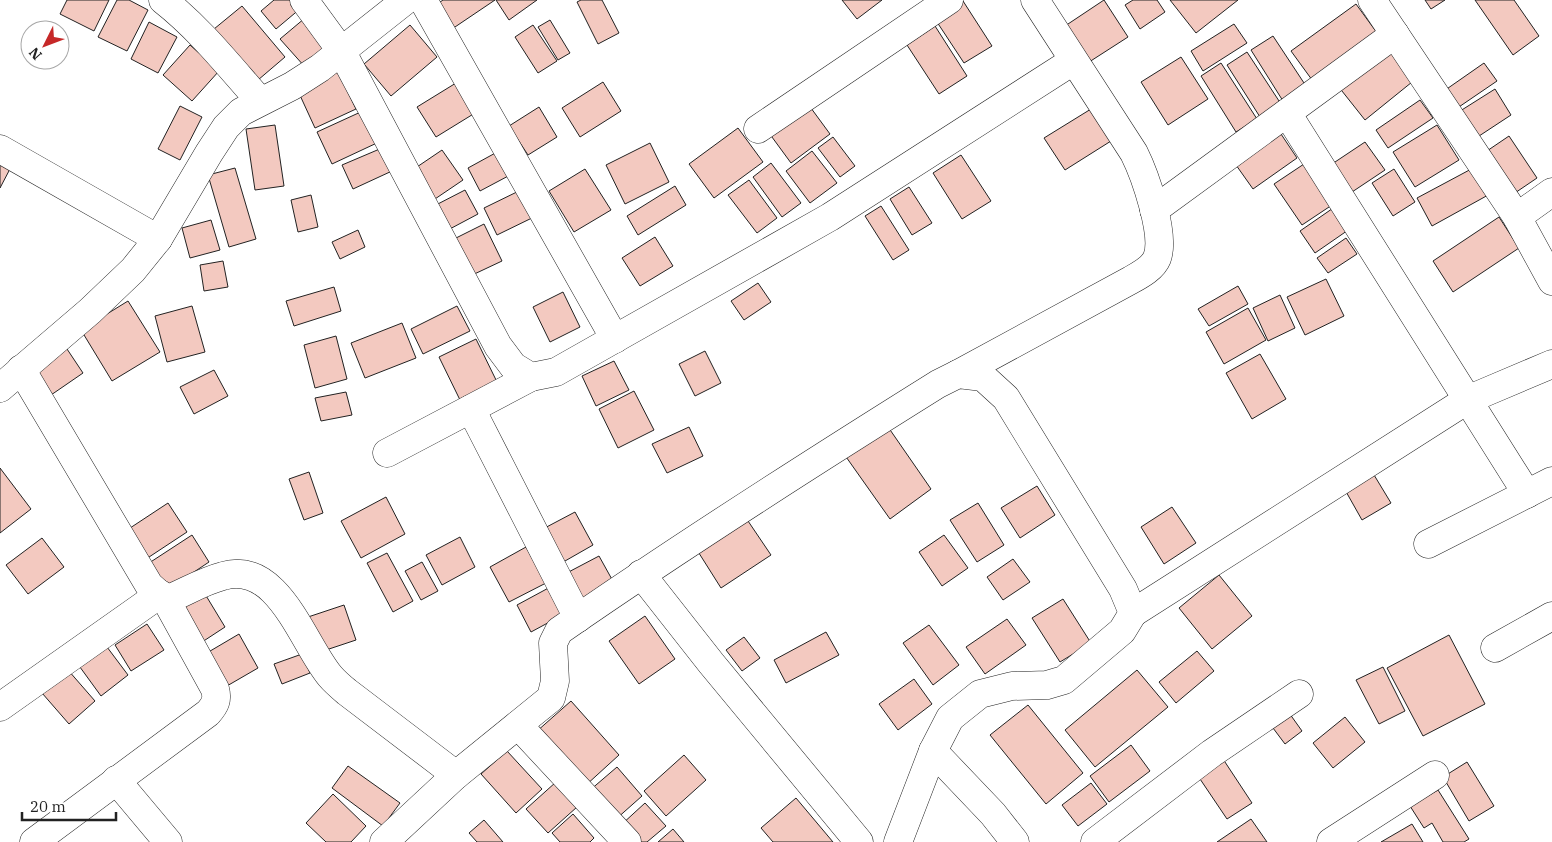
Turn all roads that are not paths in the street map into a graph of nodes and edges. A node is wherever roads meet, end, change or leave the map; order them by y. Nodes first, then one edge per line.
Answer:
1 (163, 0) edge
2 (304, 0) edge
3 (406, 0) edge
4 (423, 0) edge
5 (949, 0) edge
6 (1034, 0) edge
7 (1372, 0) edge
8 (1395, 34) junction
9 (342, 52) junction
10 (1073, 61) junction
11 (260, 101) junction
12 (1287, 113) junction
13 (758, 129) dead end
14 (0, 149) edge
15 (1552, 192) edge
16 (1154, 210) junction
17 (1517, 217) junction
18 (158, 239) junction
19 (1552, 280) edge
20 (615, 339) junction
21 (1552, 364) edge
22 (21, 369) junction
23 (958, 374) junction
24 (531, 377) junction
25 (0, 388) edge
26 (1467, 400) junction
27 (471, 409) junction
28 (387, 453) dead end
29 (1552, 481) edge
30 (1527, 494) junction
31 (1428, 544) dead end
32 (641, 574) junction
33 (163, 597) junction
34 (1133, 613) junction
35 (1552, 616) edge
36 (578, 618) junction
37 (1495, 648) dead end
38 (1299, 694) dead end
39 (0, 707) edge
40 (518, 725) junction
41 (933, 750) junction
42 (456, 775) junction
43 (1435, 775) dead end
44 (116, 780) junction
45 (394, 839) edge
46 (34, 842) edge
47 (168, 842) edge
48 (627, 842) edge
49 (859, 842) edge
50 (898, 842) edge
51 (1015, 842) edge
52 (1095, 842) edge
53 (1331, 842) edge

1 - 11 street
2 - 9 street
3 - 9 street
4 - 20 street
5 - 13 street
6 - 10 street
7 - 8 street
8 - 12 street
8 - 17 street
9 - 11 street
9 - 24 street
10 - 16 street
10 - 20 street
11 - 18 street
12 - 16 street
12 - 26 street
14 - 18 street
15 - 17 street
16 - 23 street
17 - 19 street
18 - 22 street
20 - 24 street
21 - 26 street
22 - 25 street
22 - 33 street
23 - 32 street
23 - 34 street
24 - 27 street
26 - 30 street
26 - 34 street
27 - 28 street
27 - 36 street
29 - 30 street
30 - 31 street
32 - 36 street
32 - 49 street
33 - 39 street
33 - 42 street
33 - 44 street
34 - 41 street
35 - 37 street
36 - 40 street
38 - 52 street
40 - 42 street
40 - 48 street
41 - 50 street
41 - 51 street
42 - 45 street
43 - 53 street
44 - 46 street
44 - 47 street

